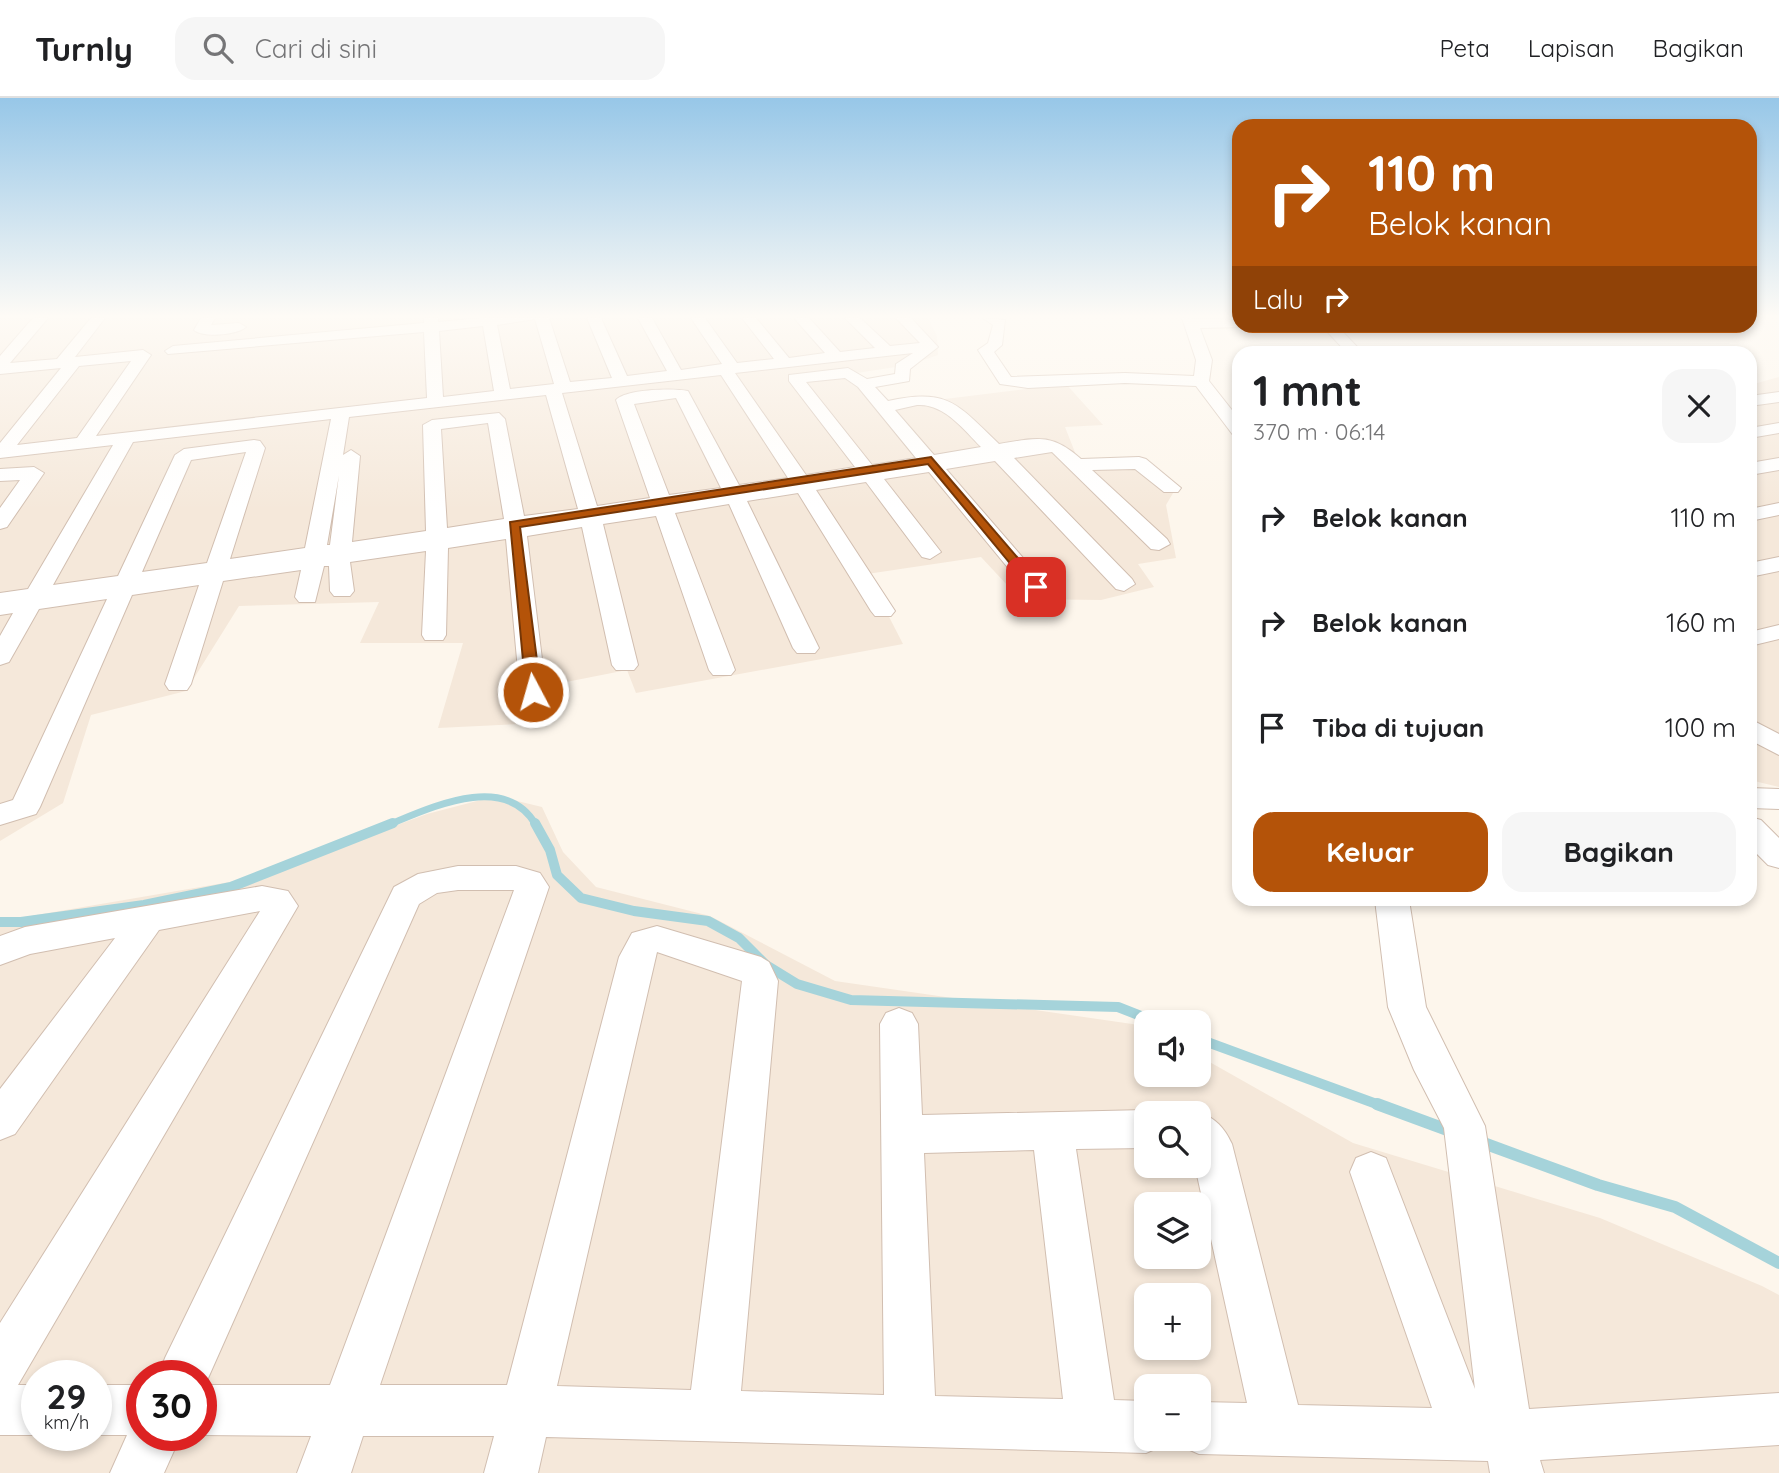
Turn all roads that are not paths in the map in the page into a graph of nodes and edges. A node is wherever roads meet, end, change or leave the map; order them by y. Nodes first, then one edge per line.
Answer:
1 (55, 382) edge
2 (124, 382) edge
3 (434, 382) edge
4 (501, 382) edge
5 (555, 382) edge
6 (610, 382) edge
7 (651, 382) edge
8 (736, 382) edge
9 (799, 382) edge
10 (861, 382) edge
11 (876, 382) edge
12 (1019, 382) edge
13 (1044, 382) edge
14 (1202, 382) edge
15 (864, 384) junction
16 (557, 393) junction
17 (503, 394) junction
18 (1779, 397) edge
19 (1757, 400) edge
20 (435, 402) junction
21 (884, 407) junction
22 (1221, 411) junction
23 (1232, 411) edge
24 (348, 420) junction
25 (1232, 423) edge
26 (1779, 428) edge
27 (1757, 432) edge
28 (82, 443) junction
29 (121, 447) junction
30 (997, 453) junction
31 (0, 462) edge
32 (933, 463) junction
33 (1779, 464) edge
34 (1076, 466) junction
35 (1757, 468) edge
36 (1757, 471) edge
37 (867, 474) junction
38 (1779, 479) edge
39 (802, 484) junction
40 (1171, 488) dead end
41 (734, 495) junction
42 (662, 506) junction
43 (1779, 509) edge
44 (1757, 513) edge
45 (589, 516) junction
46 (0, 523) edge
47 (515, 527) junction
48 (437, 538) junction
49 (1158, 544) dead end
50 (930, 552) dead end
51 (340, 554) junction
52 (314, 558) junction
53 (1779, 564) edge
54 (1757, 569) edge
55 (214, 573) junction
56 (1124, 584) dead end
57 (125, 585) junction
58 (1036, 587) dead end
59 (342, 591) dead end
60 (307, 597) dead end
61 (33, 599) junction
62 (0, 600) edge
63 (0, 608) edge
64 (883, 611) dead end
65 (1779, 632) edge
66 (434, 635) dead end
67 (1757, 637) edge
68 (806, 648) dead end
69 (0, 657) edge
70 (625, 665) dead end
71 (722, 670) dead end
72 (177, 684) dead end
73 (533, 692) dead end
74 (1779, 718) edge
75 (1757, 725) edge
76 (1757, 732) edge
77 (1779, 746) edge
78 (1757, 798) edge
79 (1779, 799) edge
80 (0, 815) edge
81 (1757, 835) edge
82 (1779, 857) edge
83 (1392, 906) edge
84 (148, 919) junction
85 (0, 951) edge
86 (900, 1024) dead end
87 (0, 1121) edge
88 (1134, 1129) edge
89 (1053, 1131) junction
90 (902, 1134) junction
91 (1211, 1144) edge
92 (1371, 1172) dead end
93 (190, 1360) edge
94 (0, 1368) edge
95 (0, 1410) edge
96 (21, 1410) edge
97 (217, 1410) edge
98 (346, 1410) junction
99 (524, 1411) junction
100 (713, 1416) junction
101 (1779, 1419) edge
102 (910, 1420) junction
103 (1092, 1426) junction
104 (1134, 1427) edge
105 (1211, 1428) edge
106 (1279, 1430) junction
107 (1497, 1448) edge
108 (147, 1451) edge
109 (137, 1473) edge
110 (324, 1473) edge
111 (511, 1473) edge

1 - 31 street
2 - 28 street
3 - 20 street
4 - 17 street
5 - 16 street
6 - 16 street
7 - 16 street
8 - 39 street
9 - 37 street
10 - 15 street
11 - 15 street
12 - 13 street
14 - 22 street
15 - 21 street
16 - 17 street
16 - 24 street
16 - 45 street
17 - 20 street
18 - 19 street
20 - 24 street
21 - 30 street
21 - 32 street
22 - 23 street
22 - 25 street
24 - 29 street
24 - 51 street
24 - 52 street
26 - 27 street
28 - 29 street
28 - 31 street
29 - 31 street
29 - 61 street
30 - 32 street
30 - 34 street
30 - 56 street
31 - 46 street
32 - 37 street
32 - 58 street
33 - 35 street
34 - 40 street
34 - 49 street
36 - 38 street
37 - 39 street
37 - 50 street
39 - 41 street
39 - 64 street
41 - 42 street
41 - 42 street
41 - 68 street
42 - 45 street
42 - 71 street
43 - 44 street
45 - 47 street
45 - 70 street
47 - 48 street
47 - 48 street
47 - 73 street
48 - 51 street
48 - 66 street
51 - 52 street
51 - 59 street
52 - 55 street
52 - 60 street
53 - 54 street
55 - 57 street
55 - 57 street
55 - 72 street
57 - 61 street
57 - 80 street
61 - 62 street
61 - 63 street
61 - 69 street
65 - 67 street
74 - 75 street
76 - 77 street
78 - 79 street
81 - 82 street
83 - 107 street
84 - 85 street
84 - 87 street
84 - 94 street
86 - 90 street
88 - 89 street
89 - 90 street
89 - 103 street
90 - 102 street
91 - 106 street
92 - 107 street
93 - 98 street
95 - 96 street
97 - 98 street
98 - 99 street
98 - 110 street
99 - 100 street
99 - 100 street
99 - 111 street
100 - 102 street
101 - 107 street
102 - 103 street
103 - 104 street
105 - 106 street
106 - 107 street
108 - 109 street

